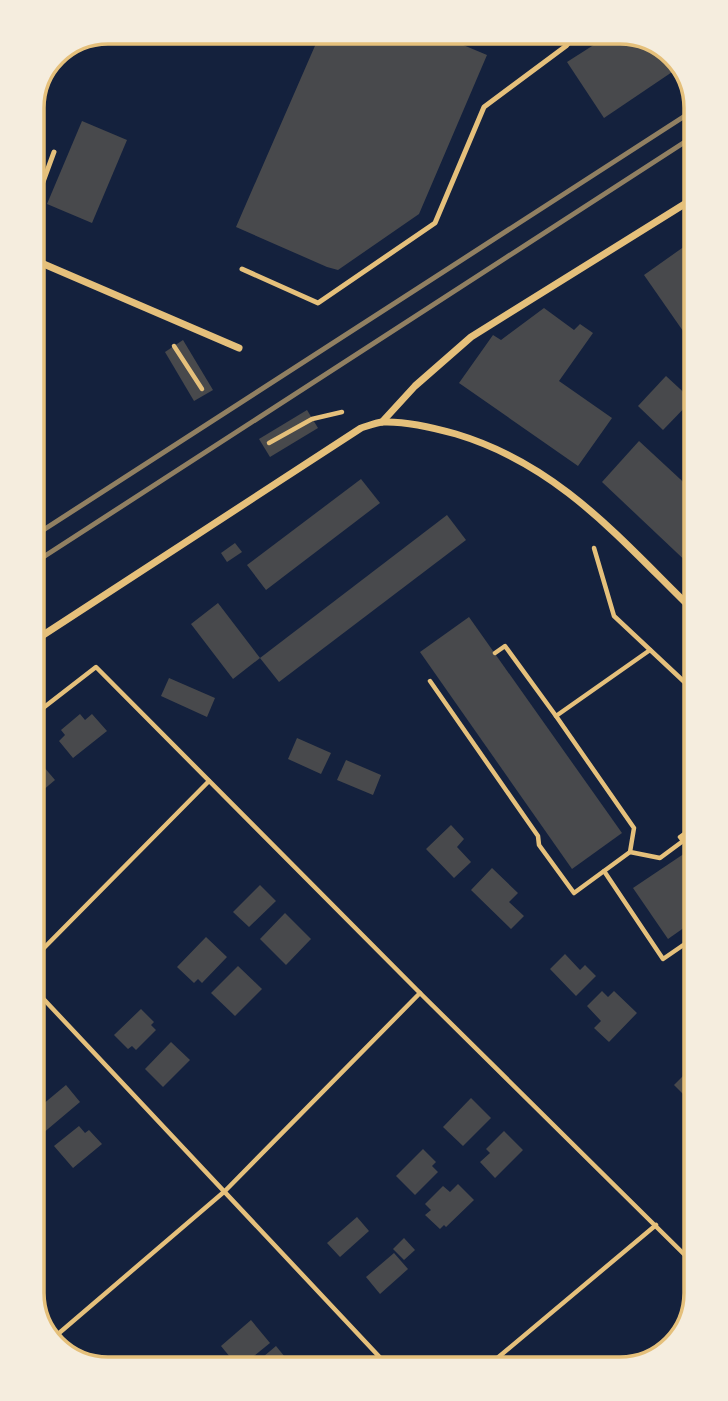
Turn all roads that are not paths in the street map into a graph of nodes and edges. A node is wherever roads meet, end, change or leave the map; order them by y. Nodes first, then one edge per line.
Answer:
1 (568, 44) edge
2 (54, 152) dead end
3 (44, 179) edge
4 (684, 204) edge
5 (44, 265) edge
6 (242, 269) dead end
7 (239, 348) dead end
8 (382, 422) junction
9 (684, 601) edge
10 (44, 634) edge

1 - 6 lane
2 - 3 lane
4 - 8 street
5 - 7 street
8 - 9 street
8 - 10 street

